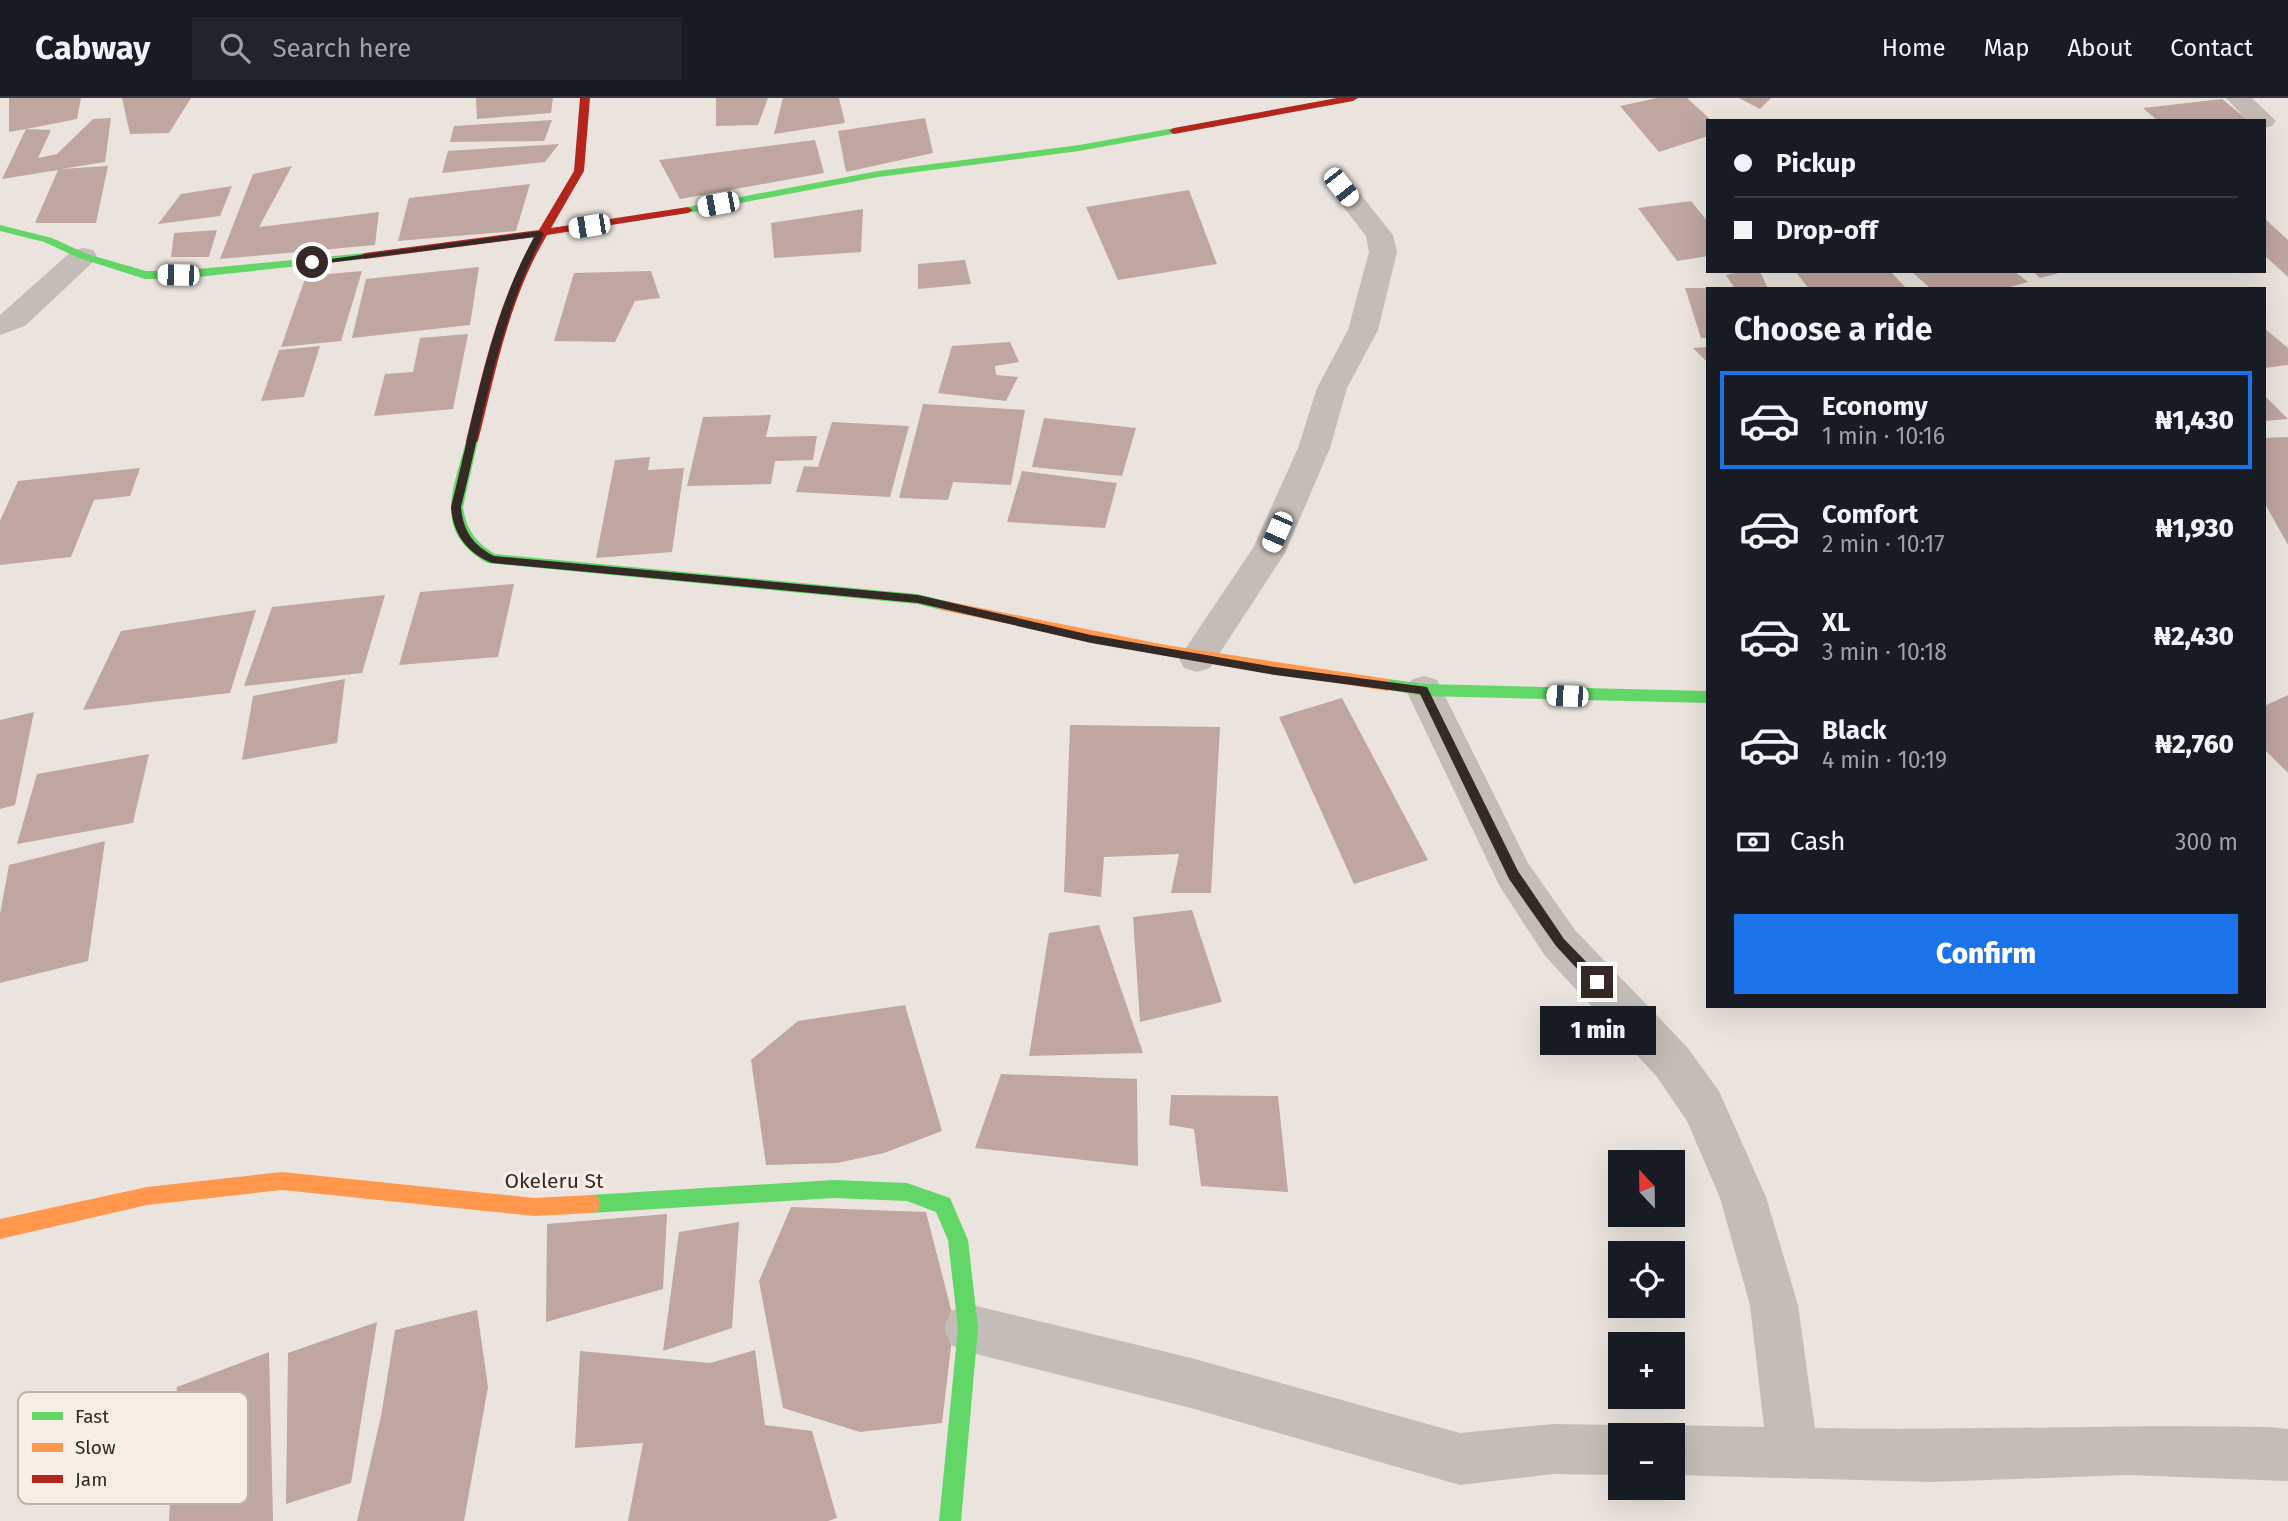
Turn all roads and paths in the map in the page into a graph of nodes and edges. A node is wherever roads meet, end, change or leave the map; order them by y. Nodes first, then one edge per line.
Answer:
1 (585, 98) edge
2 (1353, 98) edge
3 (2238, 98) edge
4 (2262, 119) edge
5 (2266, 123) edge
6 (2284, 139) dead end
7 (1341, 187) dead end
8 (0, 228) edge
9 (540, 234) junction
10 (83, 256) junction
11 (0, 326) edge
12 (1197, 658) junction
13 (1424, 690) junction
14 (1706, 697) edge
15 (0, 1228) edge
16 (968, 1328) junction
17 (1608, 1450) edge
18 (1685, 1450) edge
19 (1793, 1453) junction
20 (2288, 1455) edge
21 (950, 1521) edge

1 - 9 street
2 - 9 street
3 - 4 street
5 - 6 street
7 - 12 street
8 - 10 street
9 - 10 street
9 - 12 street
10 - 11 street
12 - 13 street
13 - 14 street
13 - 19 street
15 - 16 street, Okeleru St
16 - 17 street
16 - 21 street, Okeleru St
18 - 19 street
19 - 20 street

